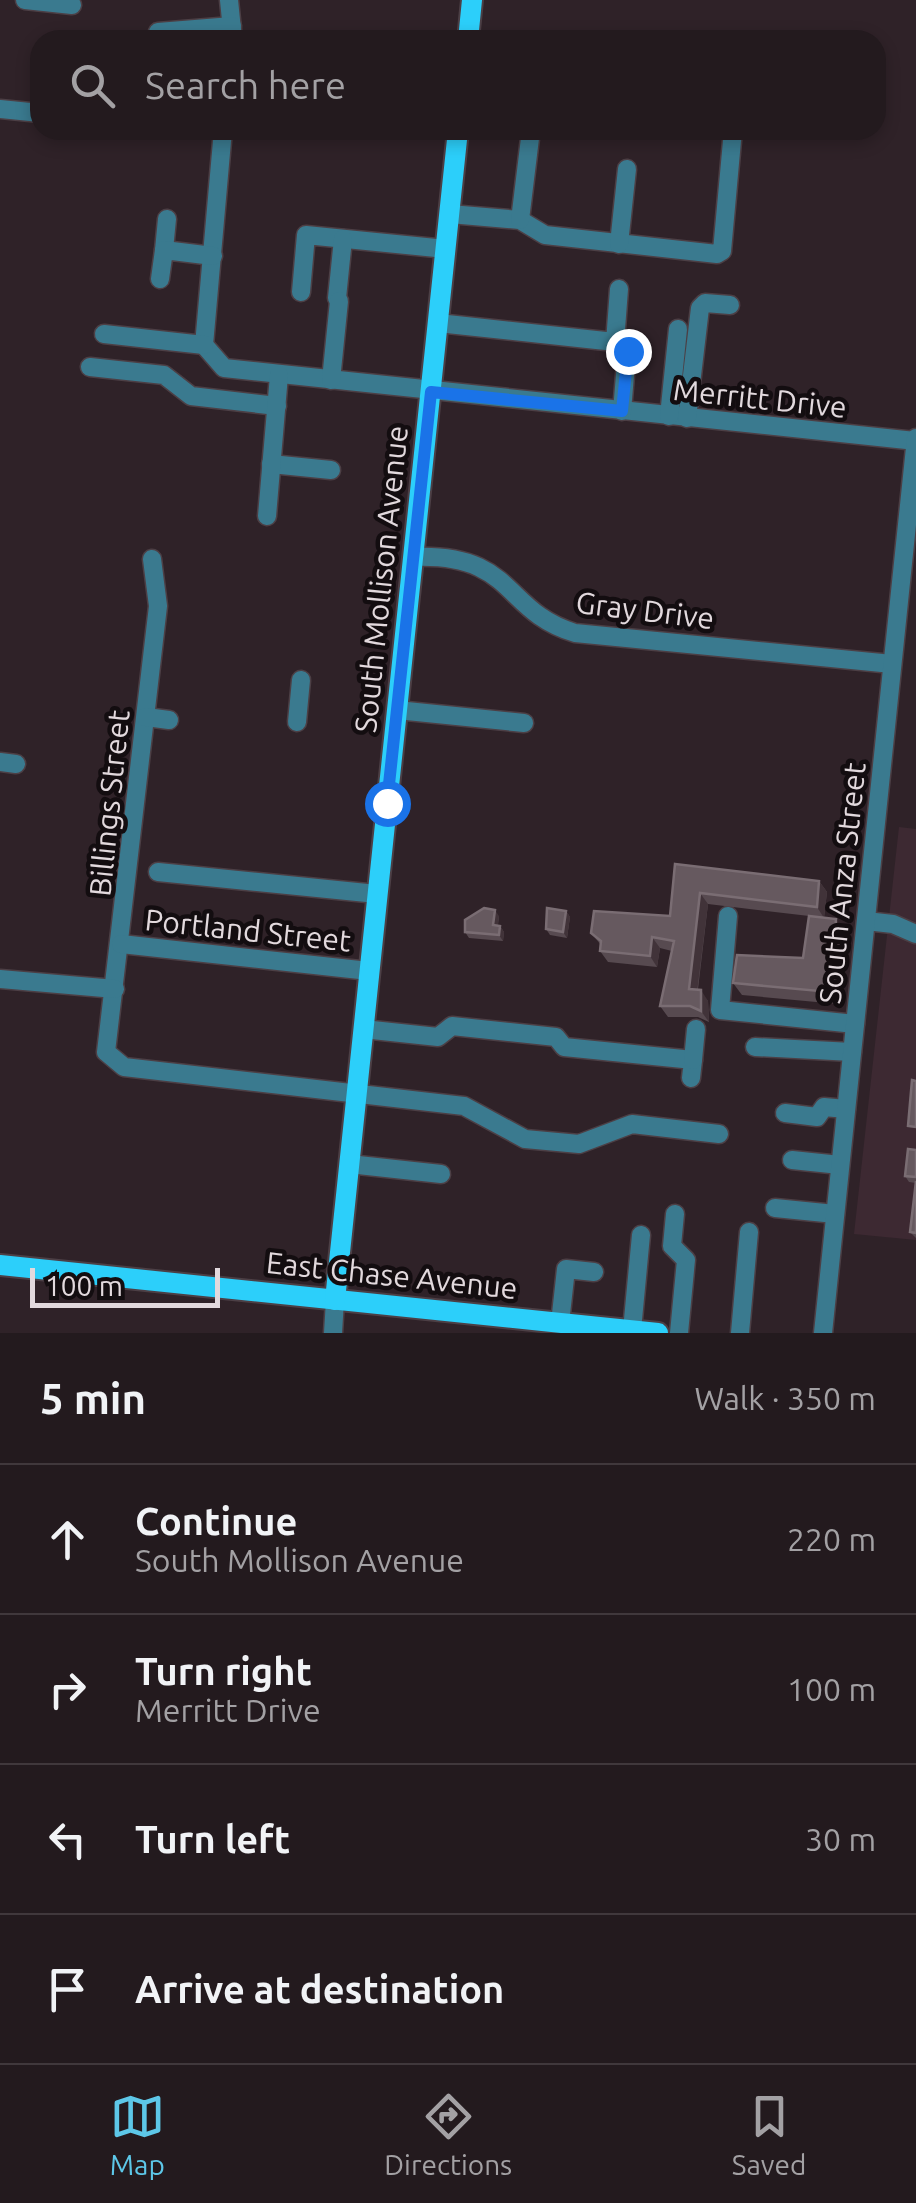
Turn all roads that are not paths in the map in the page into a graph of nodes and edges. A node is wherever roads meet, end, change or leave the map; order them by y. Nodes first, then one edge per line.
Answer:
1 (26, 0) edge
2 (230, 0) edge
3 (472, 0) edge
4 (72, 5) dead end
5 (232, 30) edge
6 (469, 30) edge
7 (0, 109) edge
8 (30, 112) edge
9 (222, 140) edge
10 (457, 140) edge
11 (530, 140) edge
12 (732, 140) edge
13 (627, 169) dead end
14 (450, 214) junction
15 (168, 219) dead end
16 (520, 220) junction
17 (343, 238) junction
18 (620, 244) junction
19 (446, 249) junction
20 (164, 250) junction
21 (213, 256) junction
22 (160, 279) dead end
23 (619, 290) dead end
24 (300, 292) dead end
25 (730, 305) dead end
26 (438, 323) junction
27 (678, 329) dead end
28 (104, 334) dead end
29 (205, 339) junction
30 (615, 342) junction
31 (90, 367) dead end
32 (280, 374) junction
33 (331, 380) junction
34 (431, 392) junction
35 (277, 406) junction
36 (622, 411) junction
37 (678, 417) junction
38 (916, 440) edge
39 (271, 464) junction
40 (331, 470) dead end
41 (266, 516) dead end
42 (414, 557) junction
43 (152, 559) dead end
44 (892, 664) junction
45 (301, 680) dead end
46 (397, 710) junction
47 (146, 717) junction
48 (168, 720) dead end
49 (296, 722) dead end
50 (524, 723) dead end
51 (158, 872) dead end
52 (377, 894) junction
53 (728, 916) dead end
54 (866, 921) junction
55 (916, 934) edge
56 (122, 944) junction
57 (369, 971) junction
58 (0, 979) edge
59 (115, 989) junction
60 (855, 1024) junction
61 (363, 1029) junction
62 (696, 1029) dead end
63 (755, 1047) dead end
64 (852, 1052) junction
65 (356, 1090) junction
66 (846, 1109) junction
67 (785, 1113) dead end
68 (719, 1134) dead end
69 (792, 1160) dead end
70 (349, 1164) junction
71 (840, 1165) junction
72 (441, 1174) dead end
73 (775, 1208) dead end
74 (675, 1214) dead end
75 (835, 1214) junction
76 (749, 1232) dead end
77 (641, 1235) dead end
78 (0, 1265) edge
79 (594, 1272) dead end
80 (335, 1300) junction
81 (570, 1327) edge
82 (632, 1330) junction
83 (333, 1333) edge
84 (658, 1333) edge
85 (679, 1333) edge
86 (740, 1333) edge
87 (823, 1333) edge

1 - 4 street
2 - 5 street
3 - 6 main road
7 - 8 street
9 - 21 street
10 - 14 main road, South Mollison Avenue
11 - 16 street
12 - 18 street
13 - 18 street
14 - 16 street
14 - 19 main road, South Mollison Avenue
15 - 20 street
16 - 18 street
17 - 19 street
17 - 24 street
17 - 33 street
19 - 26 main road, South Mollison Avenue
20 - 21 street
20 - 22 street
21 - 29 street
23 - 30 street
25 - 37 street
26 - 30 street
26 - 34 main road, South Mollison Avenue
27 - 37 street
28 - 29 street
29 - 32 street, Merritt Drive
30 - 36 street
31 - 35 street
32 - 33 street, Merritt Drive
32 - 35 street
33 - 34 street, Merritt Drive
34 - 36 street, Merritt Drive
34 - 42 main road, South Mollison Avenue
35 - 39 street
36 - 37 street, Merritt Drive
37 - 38 street, Merritt Drive
38 - 44 street, South Anza Street
39 - 40 street
39 - 41 street
42 - 44 street, Gray Drive
42 - 46 main road, South Mollison Avenue
43 - 47 street, Billings Street
44 - 54 street, South Anza Street
45 - 49 street
46 - 50 street
46 - 52 main road, South Mollison Avenue
47 - 48 street
47 - 56 street, Billings Street
51 - 52 street
52 - 57 main road, South Mollison Avenue
53 - 60 street
54 - 55 street
54 - 60 street, South Anza Street
56 - 57 street, Portland Street
56 - 59 street, Billings Street
57 - 61 main road, South Mollison Avenue
58 - 59 street
59 - 65 street, Billings Street
60 - 64 street, South Anza Street
61 - 62 street
61 - 65 main road, South Mollison Avenue
63 - 64 street
64 - 66 street, South Anza Street
65 - 68 street
65 - 70 main road, South Mollison Avenue
66 - 67 street
66 - 71 street, South Anza Street
69 - 71 street
70 - 72 street
70 - 80 main road, South Mollison Avenue
71 - 75 street, South Anza Street
73 - 75 street
74 - 85 street
75 - 87 street, South Anza Street
76 - 86 street
77 - 82 street
78 - 80 main road, East Chase Avenue
79 - 81 street
80 - 81 main road, East Chase Avenue
80 - 83 street, South Mollison Avenue
81 - 82 main road, East Chase Avenue
82 - 84 main road, East Chase Avenue

